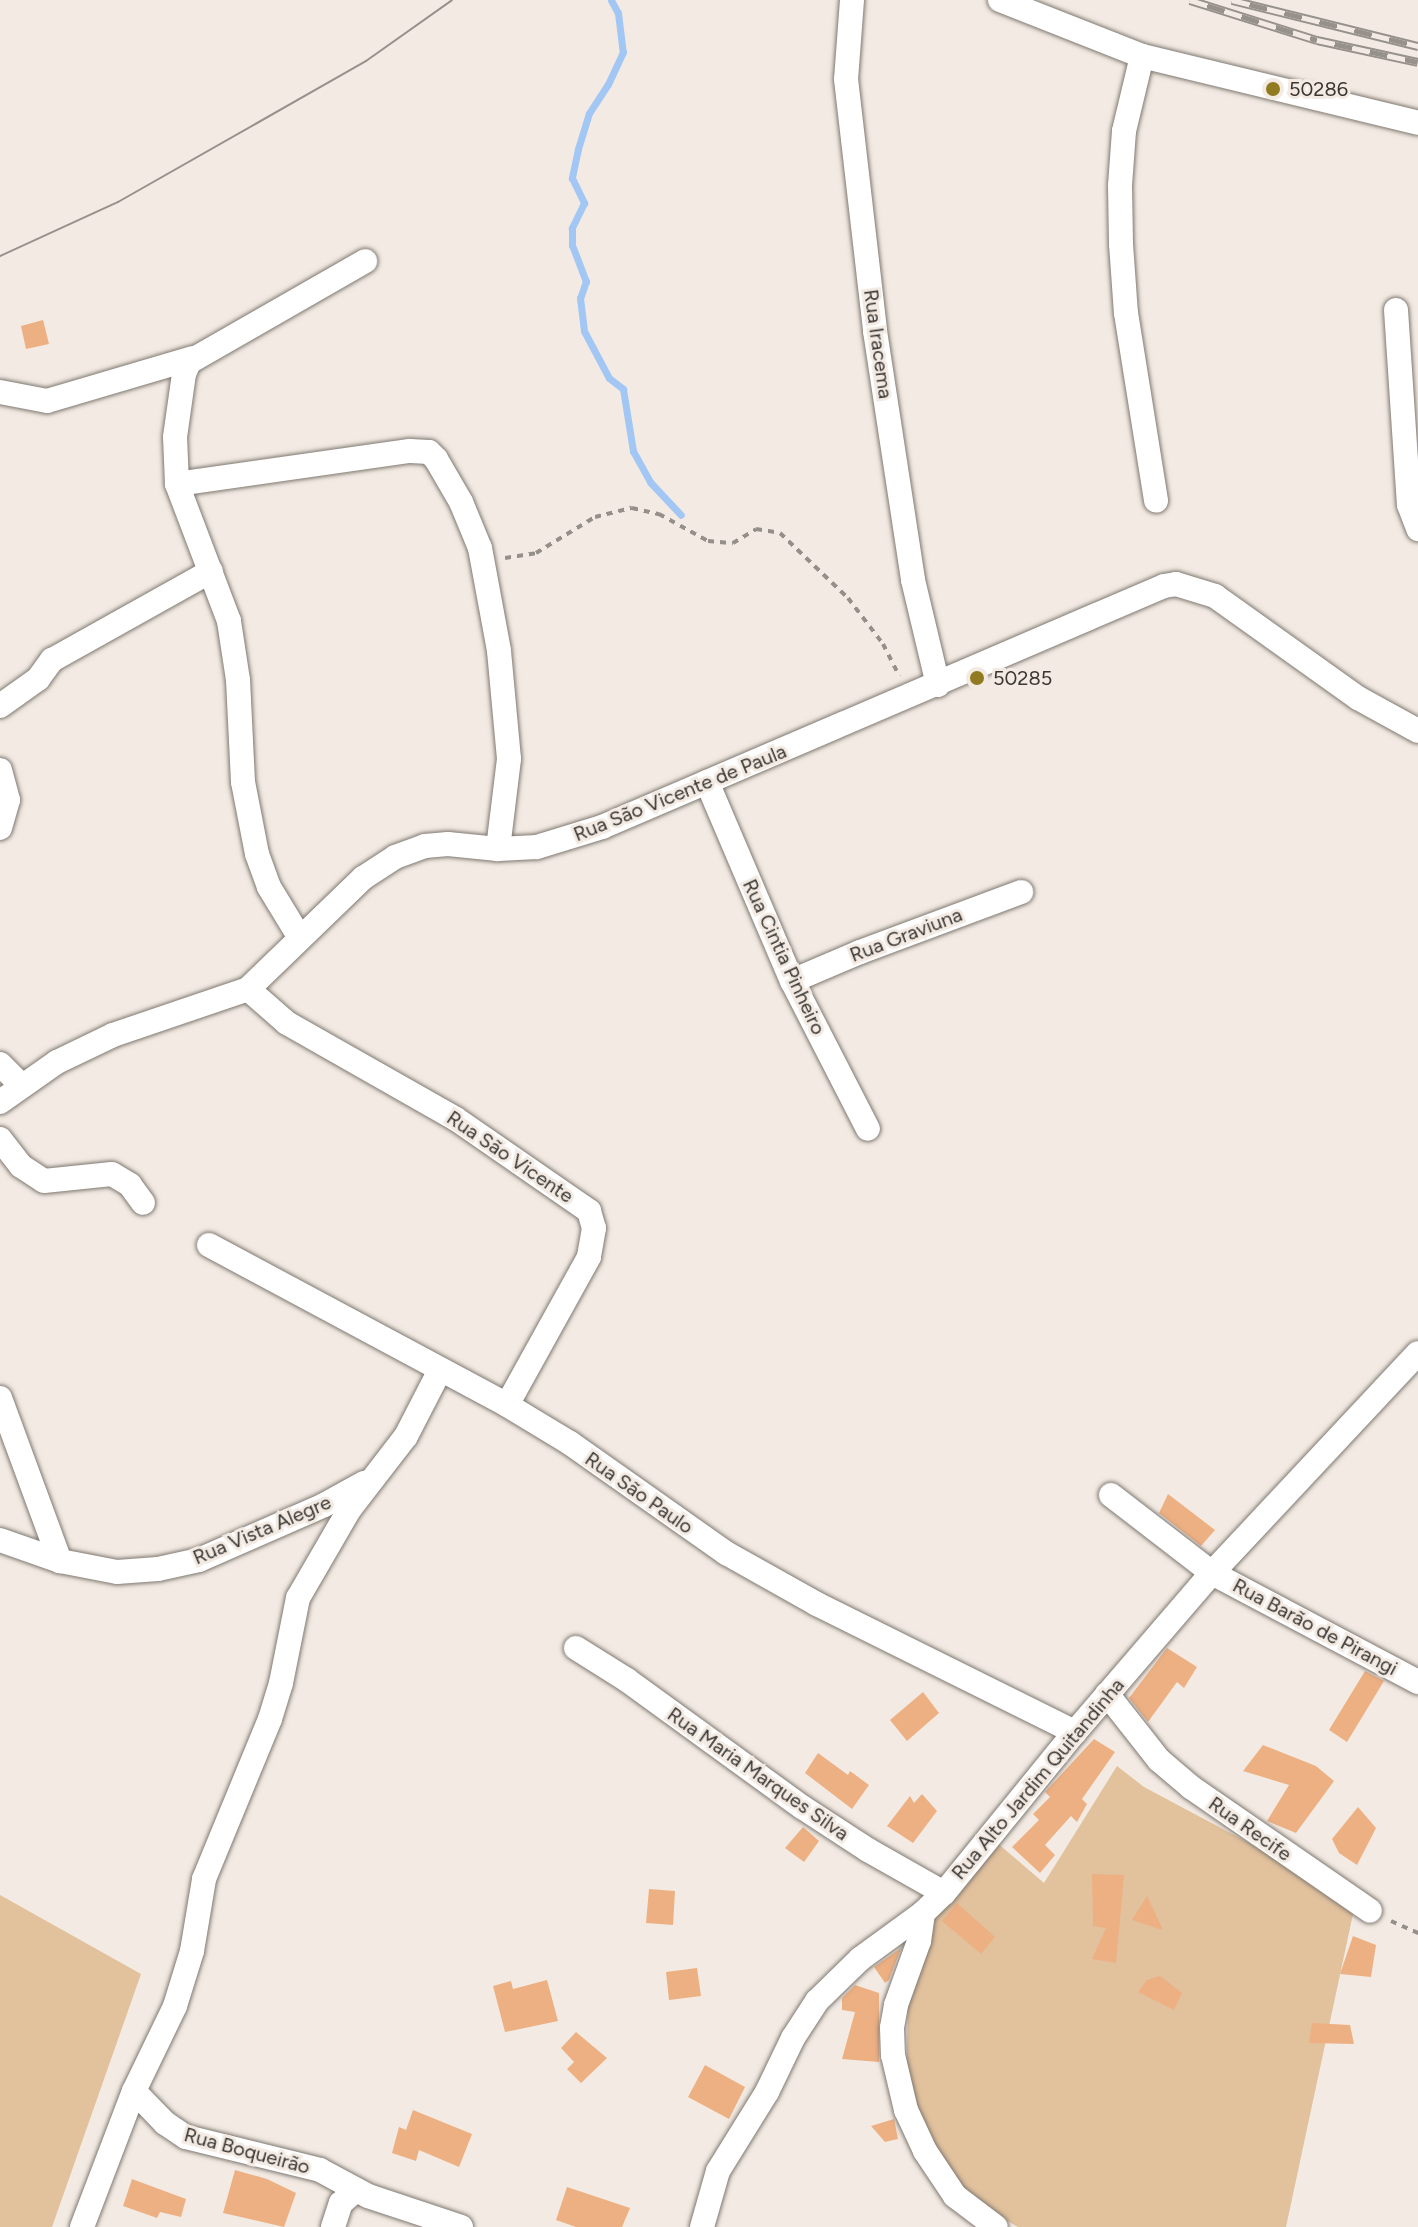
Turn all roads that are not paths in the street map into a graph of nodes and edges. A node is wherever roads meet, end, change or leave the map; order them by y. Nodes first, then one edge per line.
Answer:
1 (852, 0) edge
2 (1000, 0) edge
3 (1142, 56) junction
4 (1418, 123) edge
5 (365, 261) dead end
6 (1396, 310) dead end
7 (193, 358) junction
8 (0, 392) edge
9 (177, 484) junction
10 (1156, 501) dead end
11 (1418, 529) edge
12 (211, 571) junction
13 (938, 685) junction
14 (0, 706) edge
15 (1418, 731) edge
16 (0, 770) edge
17 (707, 782) junction
18 (0, 828) edge
19 (498, 849) junction
20 (1021, 892) dead end
21 (300, 938) junction
22 (792, 981) junction
23 (248, 989) junction
24 (0, 1064) edge
25 (21, 1085) junction
26 (0, 1102) edge
27 (868, 1129) dead end
28 (0, 1139) edge
29 (143, 1203) dead end
30 (209, 1245) dead end
31 (1418, 1353) edge
32 (440, 1370) junction
33 (0, 1398) edge
34 (507, 1405) junction
35 (380, 1474) junction
36 (1111, 1495) dead end
37 (0, 1540) edge
38 (60, 1561) junction
39 (1212, 1573) junction
40 (576, 1648) dead end
41 (1418, 1682) edge
42 (1107, 1694) junction
43 (1075, 1732) junction
44 (944, 1893) junction
45 (1370, 1911) road end
46 (923, 1913) junction
47 (134, 2091) junction
48 (356, 2190) junction
49 (82, 2227) edge
50 (333, 2227) edge
51 (461, 2227) edge
52 (702, 2227) edge
53 (996, 2227) edge

1 - 13 street, Rua Iracema
2 - 3 street
3 - 4 street
3 - 10 street
5 - 7 street
6 - 11 street
7 - 8 street
7 - 9 street
9 - 12 street
9 - 19 street
12 - 14 street
12 - 21 street
13 - 15 street, Rua São Vicente de Paula
13 - 17 street, Rua São Vicente de Paula
16 - 18 street
17 - 19 street, Rua São Vicente de Paula
17 - 22 street, Rua Cintia Pinheiro
19 - 21 street, Rua São Vicente de Paula
20 - 22 street, Rua Graviuna
21 - 23 street, Rua São Vicente de Paula
22 - 27 street, Rua Cintia Pinheiro
23 - 25 street, Rua São Vicente de Paula
23 - 34 street, Rua São Vicente
24 - 25 street
25 - 26 street, Rua São Vicente de Paula
28 - 29 street
30 - 32 street, Rua São Paulo
31 - 39 street, Rua Alto Jardim Quitandinha
32 - 34 street, Rua São Paulo
32 - 35 street
33 - 38 street
34 - 43 street, Rua São Paulo
35 - 38 street, Rua Vista Alegre
35 - 47 street
36 - 39 street
37 - 38 street, Rua Vista Alegre
39 - 41 street, Rua Barão de Pirangi
39 - 42 street, Rua Alto Jardim Quitandinha
40 - 44 street, Rua Maria Marques Silva
42 - 43 street, Rua Alto Jardim Quitandinha
42 - 45 street, Rua Recife
43 - 44 street, Rua Alto Jardim Quitandinha
44 - 46 street, Rua Alto Jardim Quitandinha
46 - 52 street, Rua Alto Jardim Quitandinha
46 - 53 street
47 - 48 street, Rua Boqueirão
47 - 49 street
48 - 50 street
48 - 51 street, Rua Boqueirão

